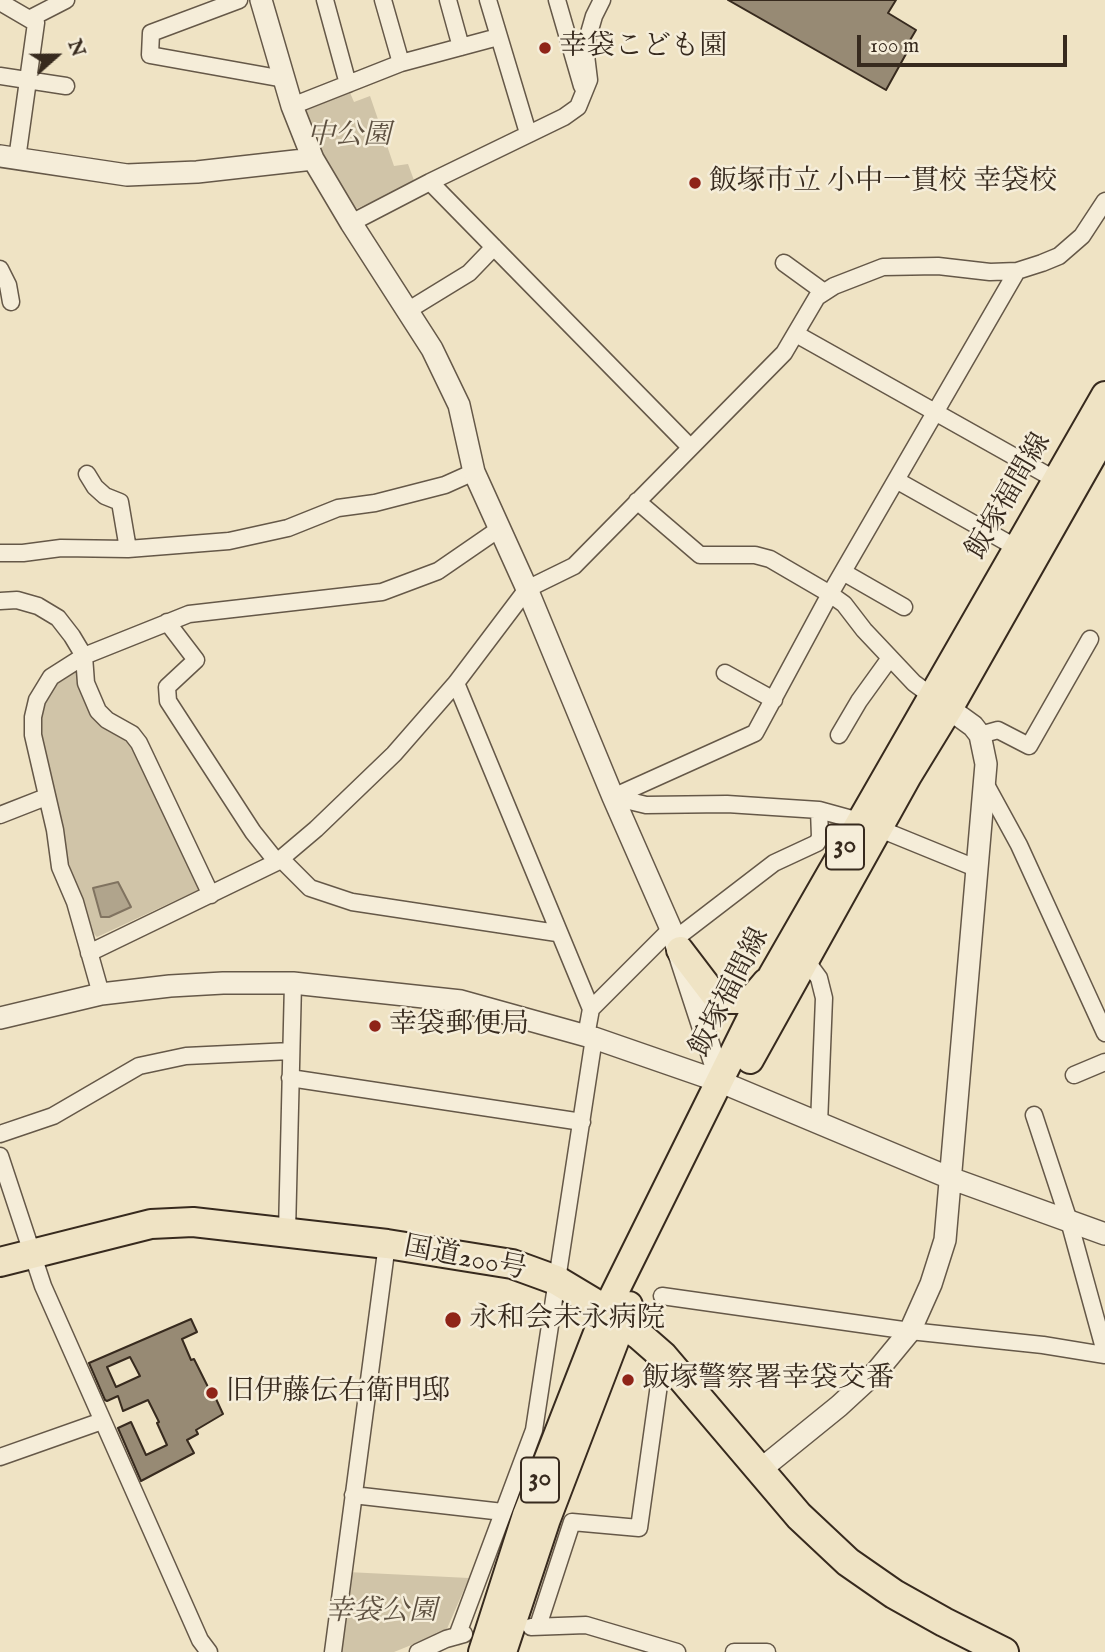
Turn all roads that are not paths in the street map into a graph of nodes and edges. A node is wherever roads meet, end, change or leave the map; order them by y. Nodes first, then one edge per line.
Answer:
1 (66, 0) edge
2 (239, 0) edge
3 (261, 0) edge
4 (325, 0) edge
5 (383, 0) edge
6 (448, 0) edge
7 (488, 0) edge
8 (557, 0) edge
9 (602, 0) edge
10 (0, 2) edge
11 (29, 19) junction
12 (498, 37) junction
13 (461, 47) junction
14 (401, 63) junction
15 (0, 76) edge
16 (284, 79) junction
17 (29, 80) junction
18 (348, 84) junction
19 (66, 86) dead end
20 (585, 95) junction
21 (292, 106) junction
22 (528, 133) junction
23 (9, 158) edge
24 (313, 159) junction
25 (430, 182) junction
26 (1105, 201) edge
27 (351, 223) junction
28 (494, 247) junction
29 (784, 263) dead end
30 (0, 269) edge
31 (1017, 271) junction
32 (824, 292) junction
33 (11, 302) dead end
34 (407, 311) junction
35 (796, 334) junction
36 (1105, 395) edge
37 (935, 412) junction
38 (1105, 435) edge
39 (690, 446) junction
40 (474, 472) junction
41 (87, 474) dead end
42 (896, 480) junction
43 (1056, 480) junction
44 (637, 501) junction
45 (499, 529) junction
46 (1017, 548) junction
47 (128, 549) junction
48 (0, 553) edge
49 (843, 572) junction
50 (527, 589) junction
51 (830, 594) junction
52 (0, 601) edge
53 (904, 607) dead end
54 (167, 622) junction
55 (1090, 639) dead end
56 (83, 656) junction
57 (890, 658) junction
58 (725, 673) dead end
59 (456, 683) junction
60 (774, 700) junction
61 (941, 703) junction
62 (839, 735) dead end
63 (980, 735) junction
64 (984, 781) junction
65 (46, 797) junction
66 (613, 797) junction
67 (819, 810) junction
68 (0, 815) edge
69 (870, 825) junction
70 (279, 861) junction
71 (978, 869) junction
72 (211, 894) junction
73 (557, 933) junction
74 (675, 939) junction
75 (89, 953) junction
76 (805, 958) junction
77 (772, 975) junction
78 (293, 983) junction
79 (101, 994) junction
80 (591, 1010) junction
81 (0, 1018) edge
82 (1105, 1033) edge
83 (590, 1037) junction
84 (291, 1051) junction
85 (1105, 1062) edge
86 (1074, 1076) dead end
87 (290, 1078) junction
88 (728, 1085) junction
89 (1034, 1115) dead end
90 (582, 1122) junction
91 (819, 1124) junction
92 (0, 1134) edge
93 (0, 1156) edge
94 (950, 1178) junction
95 (1069, 1222) junction
96 (287, 1232) junction
97 (1105, 1234) edge
98 (387, 1244) junction
99 (32, 1255) junction
100 (0, 1262) edge
101 (556, 1280) junction
102 (662, 1296) dead end
103 (614, 1316) junction
104 (910, 1331) junction
105 (1105, 1353) edge
106 (663, 1356) junction
107 (103, 1421) junction
108 (0, 1457) edge
109 (760, 1471) junction
110 (353, 1495) junction
111 (503, 1512) junction
112 (469, 1641) edge
113 (209, 1652) edge
114 (333, 1652) edge
115 (418, 1652) edge
116 (503, 1652) edge
117 (677, 1652) edge
118 (734, 1652) edge
119 (767, 1652) edge
120 (1004, 1652) edge

1 - 11 street
2 - 16 street
3 - 16 street
4 - 18 street
5 - 14 street
6 - 13 street
7 - 12 street
8 - 20 street
9 - 20 street
10 - 11 street
11 - 17 street
12 - 13 street
12 - 22 street
13 - 14 street
14 - 18 street
15 - 17 street
16 - 21 street
17 - 19 street
17 - 23 street
18 - 21 street
20 - 22 street
21 - 24 street
22 - 25 street
23 - 24 street
24 - 27 street
25 - 27 street
25 - 28 street
26 - 31 street
27 - 34 street
28 - 34 street
28 - 39 street
29 - 32 street
30 - 33 street
31 - 32 street
31 - 37 street
32 - 35 street
34 - 40 street
35 - 37 street
35 - 39 street
36 - 43 main road, 飯塚福間線 / 30
37 - 42 street
37 - 43 street
38 - 61 main road, 飯塚福間線 / 30
39 - 44 street
40 - 45 street
40 - 47 street
41 - 47 street
42 - 46 street
42 - 49 street
43 - 46 main road, 飯塚福間線 / 30
44 - 50 street
44 - 51 street
45 - 50 street
45 - 54 street
46 - 61 main road, 飯塚福間線 / 30
47 - 48 street
49 - 51 street
49 - 53 street
50 - 59 street
50 - 66 street
51 - 57 street
51 - 60 street
52 - 56 street
54 - 56 street
54 - 70 street
55 - 63 street
56 - 65 street
56 - 72 street
57 - 61 street
57 - 62 street
58 - 60 street
59 - 70 street
59 - 73 street
60 - 66 street
61 - 63 street
61 - 69 main road, 飯塚福間線 / 30
63 - 64 street
64 - 71 street
64 - 82 street
65 - 68 street
65 - 75 street
66 - 67 street
66 - 74 street
67 - 69 street
67 - 74 street
69 - 71 street
69 - 76 main road, 飯塚福間線 / 30
69 - 77 main road, 飯塚福間線 / 30
70 - 72 street
70 - 73 street
71 - 94 street
72 - 75 street
73 - 80 street
74 - 77 main road
74 - 80 street
74 - 88 street
75 - 79 street
76 - 88 main road, 飯塚福間線 / 30
76 - 91 street
77 - 88 main road, 飯塚福間線 / 30
78 - 79 street
78 - 83 street
78 - 84 street
79 - 81 street
80 - 83 street
83 - 88 street
83 - 90 street
84 - 87 street
84 - 92 street
85 - 86 street
87 - 90 street
87 - 96 street
88 - 91 street
88 - 103 main road, 飯塚福間線 / 30
89 - 95 street
90 - 101 street
91 - 94 street
93 - 99 street
94 - 95 street
94 - 104 street
95 - 97 street
95 - 105 street
96 - 98 highway, 国道200号
96 - 99 highway, 国道200号
98 - 101 highway, 国道200号
98 - 110 street
99 - 100 highway, 国道200号
99 - 107 street
101 - 103 highway, 国道200号
101 - 111 street
102 - 104 street
103 - 106 highway, 国道200号
103 - 112 main road, 飯塚福間線 / 30
103 - 116 main road, 飯塚福間線 / 30
104 - 105 street
104 - 109 street
106 - 109 highway, 国道200号
106 - 117 street
107 - 108 street
107 - 113 street
109 - 120 highway, 国道200号
110 - 111 street
110 - 114 street
111 - 112 street
112 - 115 street
118 - 119 street

